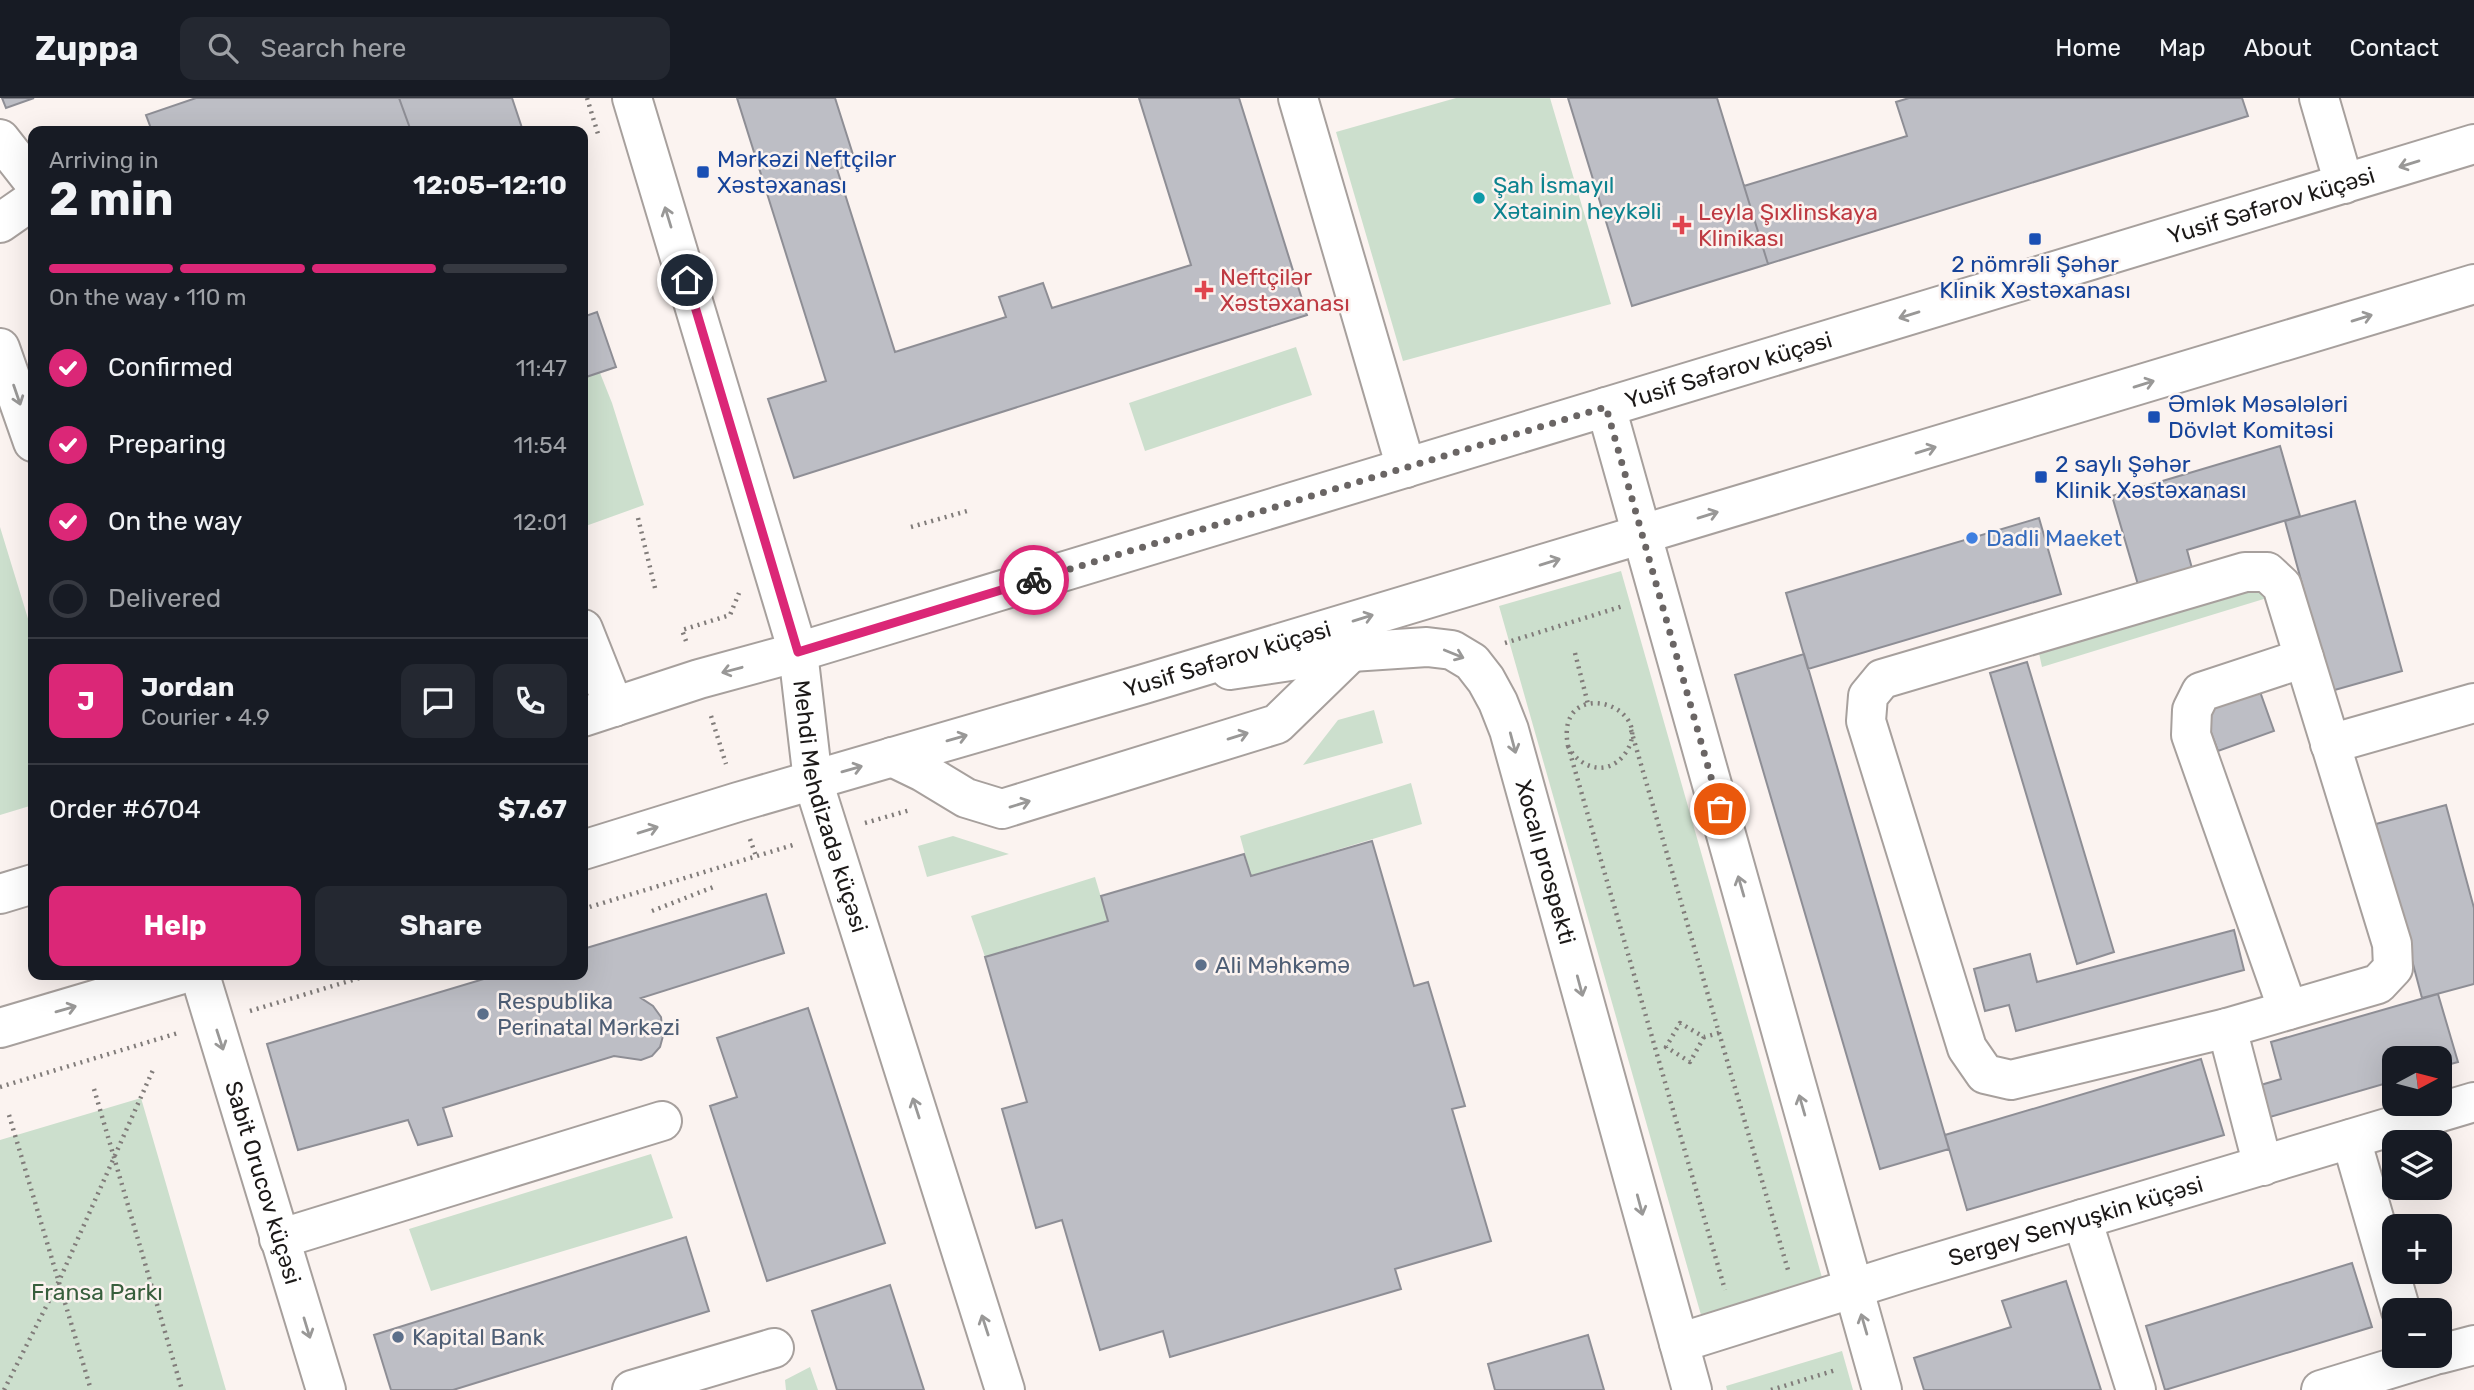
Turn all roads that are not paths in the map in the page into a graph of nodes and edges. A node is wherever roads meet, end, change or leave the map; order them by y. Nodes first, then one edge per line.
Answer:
1 (632, 98) edge
2 (1298, 98) edge
3 (2319, 98) edge
4 (0, 139) edge
5 (2474, 144) edge
6 (28, 175) edge
7 (2344, 184) junction
8 (28, 203) edge
9 (0, 223) edge
10 (2474, 284) edge
11 (0, 348) edge
12 (1606, 407) junction
13 (28, 429) edge
14 (1406, 468) junction
15 (1643, 535) junction
16 (798, 652) junction
17 (1351, 652) junction
18 (588, 657) edge
19 (2304, 658) junction
20 (1144, 684) junction
21 (2474, 703) edge
22 (598, 712) edge
23 (2330, 744) junction
24 (892, 757) junction
25 (813, 781) junction
26 (588, 848) edge
27 (28, 886) edge
28 (0, 894) edge
29 (162, 980) edge
30 (201, 980) edge
31 (2288, 1010) junction
32 (0, 1028) edge
33 (2227, 1028) junction
34 (2474, 1102) edge
35 (662, 1121) dead end
36 (2351, 1139) junction
37 (2263, 1166) junction
38 (2082, 1219) junction
39 (279, 1239) junction
40 (1853, 1288) junction
41 (2397, 1298) edge
42 (1679, 1343) junction
43 (2474, 1345) edge
44 (774, 1348) dead end
45 (2452, 1350) edge
46 (2390, 1368) edge
47 (326, 1390) edge
48 (632, 1390) edge
49 (1005, 1390) edge
50 (1692, 1390) edge
51 (1882, 1390) edge
52 (2136, 1390) edge
53 (2321, 1390) edge

16 -> 1 main road, Mehdi Mehdizadə küçəsi
2 - 14 main road
3 - 7 main road
4 - 6 main road
5 -> 7 main road, Yusif Səfərov küçəsi
7 -> 12 main road, Yusif Səfərov küçəsi
8 - 9 main road
15 -> 10 main road, Yusif Səfərov küçəsi
11 -> 13 main road
12 - 14 main road, Yusif Səfərov küçəsi
12 - 15 main road
14 - 16 main road, Yusif Səfərov küçəsi
20 -> 15 main road, Yusif Səfərov küçəsi
40 -> 15 main road
16 -> 22 main road, Yusif Səfərov küçəsi
16 - 25 main road, Mehdi Mehdizadə küçəsi
17 - 20 main road, Xocalı prospekti
24 -> 17 main road
17 -> 42 main road, Xocalı prospekti
18 - 22 main road
19 - 23 main road
19 - 31 main road
19 - 33 main road
24 -> 20 main road, Yusif Səfərov küçəsi
21 - 23 main road
23 - 31 main road
25 -> 24 main road, Yusif Səfərov küçəsi
26 -> 25 main road, Yusif Səfərov küçəsi
49 -> 25 main road, Mehdi Mehdizadə küçəsi
27 - 28 main road
32 -> 29 main road
30 -> 39 main road, Sabit Orucov küçəsi
31 - 33 main road
33 - 37 main road
34 - 36 main road, Sergey Senyuşkin küçəsi
35 - 39 main road
36 - 37 main road, Sergey Senyuşkin küçəsi
36 - 41 main road
37 - 38 main road, Sergey Senyuşkin küçəsi
38 - 40 main road, Sergey Senyuşkin küçəsi
38 - 52 main road
39 -> 47 main road, Sabit Orucov küçəsi
40 - 42 main road, Sergey Senyuşkin küçəsi
51 -> 40 main road
42 - 50 main road, Xocalı prospekti
43 - 45 main road
44 - 48 main road
46 - 53 main road

